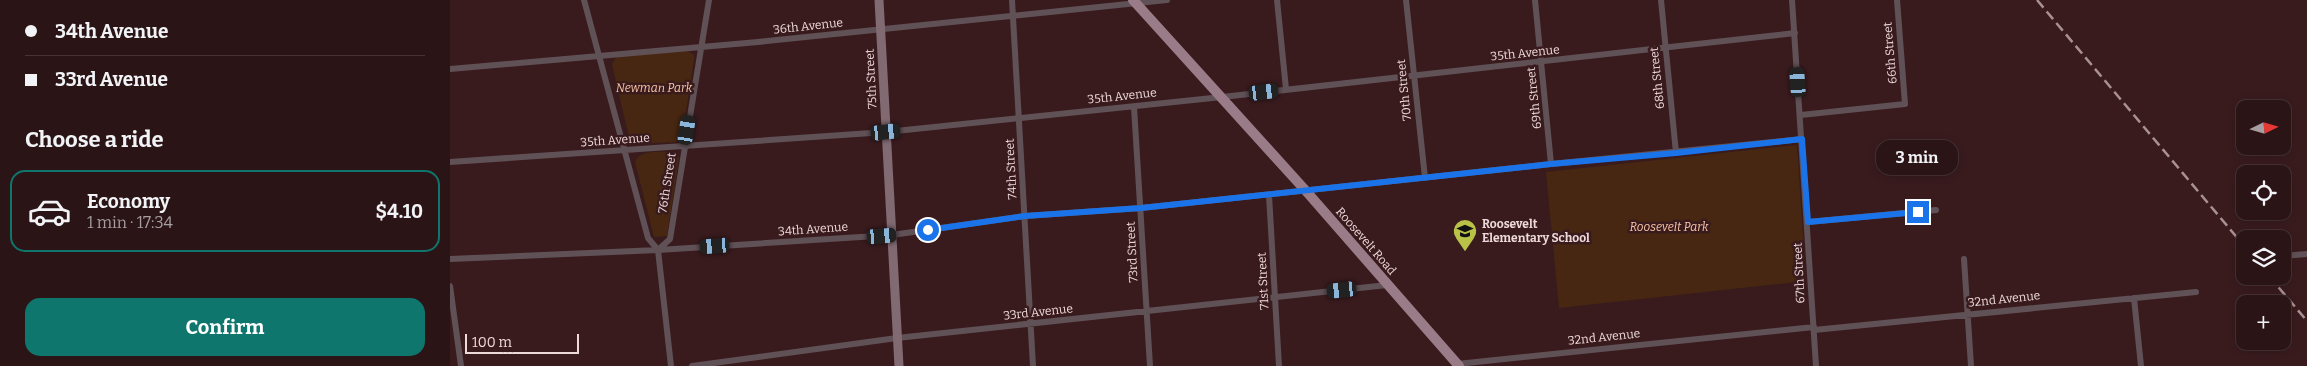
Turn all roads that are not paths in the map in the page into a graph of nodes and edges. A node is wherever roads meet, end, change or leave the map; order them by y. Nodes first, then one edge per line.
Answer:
1 (584, 0) edge
2 (709, 0) edge
3 (878, 0) edge
4 (1012, 0) edge
5 (1167, 0) edge
6 (1278, 0) edge
7 (1406, 0) edge
8 (1535, 0) edge
9 (1661, 0) edge
10 (1792, 0) edge
11 (1897, 0) edge
12 (1134, 2) edge
13 (1013, 16) junction
14 (881, 30) junction
15 (1795, 33) junction
16 (701, 47) junction
17 (1666, 49) junction
18 (600, 55) junction
19 (1542, 63) junction
20 (450, 69) edge
21 (1414, 75) junction
22 (1286, 89) junction
23 (1222, 97) junction
24 (1134, 107) junction
25 (1801, 114) junction
26 (1020, 118) junction
27 (886, 132) junction
28 (1802, 139) junction
29 (684, 147) junction
30 (624, 150) junction
31 (1676, 153) junction
32 (450, 162) edge
33 (1551, 164) junction
34 (1425, 178) junction
35 (1306, 191) junction
36 (1269, 195) junction
37 (1141, 208) junction
38 (1936, 210) dead end
39 (1025, 216) junction
40 (1808, 222) junction
41 (892, 235) junction
42 (658, 250) junction
43 (2307, 254) edge
44 (2291, 255) edge
45 (1964, 258) dead end
46 (450, 260) edge
47 (1387, 285) junction
48 (450, 286) edge
49 (2196, 292) dead end
50 (1275, 297) junction
51 (2134, 298) junction
52 (1147, 311) junction
53 (1968, 314) junction
54 (1030, 324) junction
55 (1814, 328) junction
56 (897, 338) junction
57 (1458, 365) edge
58 (461, 366) edge
59 (671, 366) edge
60 (692, 366) edge
61 (899, 366) edge
62 (1033, 366) edge
63 (1150, 366) edge
64 (1279, 366) edge
65 (1816, 366) edge
66 (1972, 366) edge
67 (2141, 366) edge

1 - 18 street
2 - 16 street, 76th Street
3 - 14 street, 75th Street
4 - 13 street, 74th Street
5 - 12 street, 36th Avenue
6 - 22 street
7 - 21 street, 70th Street
8 - 19 street, 69th Street
9 - 17 street, 68th Street
10 - 15 street, 67th Street
11 - 25 street, 66th Street
12 - 13 street, 36th Avenue
12 - 23 main road, Roosevelt Road
13 - 14 street, 36th Avenue
13 - 26 street, 74th Street
14 - 16 street, 36th Avenue
14 - 27 street, 75th Street
15 - 17 street, 35th Avenue
15 - 25 street, 67th Street
16 - 18 street, 36th Avenue
16 - 29 street, 76th Street
17 - 19 street, 35th Avenue
17 - 31 street, 68th Street
18 - 20 street, 36th Avenue
18 - 30 street
19 - 21 street, 35th Avenue
19 - 33 street, 69th Street
21 - 22 street, 35th Avenue
21 - 34 street, 70th Street
22 - 23 street, 35th Avenue
23 - 24 street, 35th Avenue
23 - 35 main road, Roosevelt Road
24 - 26 street, 35th Avenue
24 - 37 street, 73rd Street
25 - 28 street, 67th Street
26 - 27 street, 35th Avenue
26 - 39 street, 74th Street
27 - 29 street, 35th Avenue
27 - 41 street, 75th Street
28 - 31 street, 34th Avenue
28 - 40 street, 67th Street
29 - 30 street, 35th Avenue
29 - 42 street, 76th Street
30 - 32 street, 35th Avenue
30 - 42 street
31 - 33 street, 34th Avenue
33 - 34 street, 34th Avenue
34 - 35 street, 34th Avenue
35 - 36 street, 34th Avenue
35 - 47 main road, Roosevelt Road
36 - 37 street, 34th Avenue
36 - 50 street, 71st Street
37 - 39 street, 34th Avenue
37 - 52 street, 73rd Street
38 - 40 street
39 - 41 street, 34th Avenue
39 - 54 street, 74th Street
40 - 55 street, 67th Street
41 - 42 street, 34th Avenue
41 - 56 street, 75th Street
42 - 46 street, 34th Avenue
42 - 59 street
43 - 44 street
45 - 53 street
47 - 50 street, 33rd Avenue
47 - 57 main road, Roosevelt Road
48 - 58 street
49 - 51 street, 32nd Avenue
50 - 52 street, 33rd Avenue
50 - 64 street, 71st Street
51 - 53 street, 32nd Avenue
51 - 67 street
52 - 54 street, 33rd Avenue
52 - 63 street, 73rd Street
53 - 55 street, 32nd Avenue
53 - 66 street
54 - 56 street, 33rd Avenue
54 - 62 street, 74th Street
55 - 57 street, 32nd Avenue
55 - 65 street, 67th Street
56 - 60 street, 33rd Avenue
56 - 61 street, 75th Street

